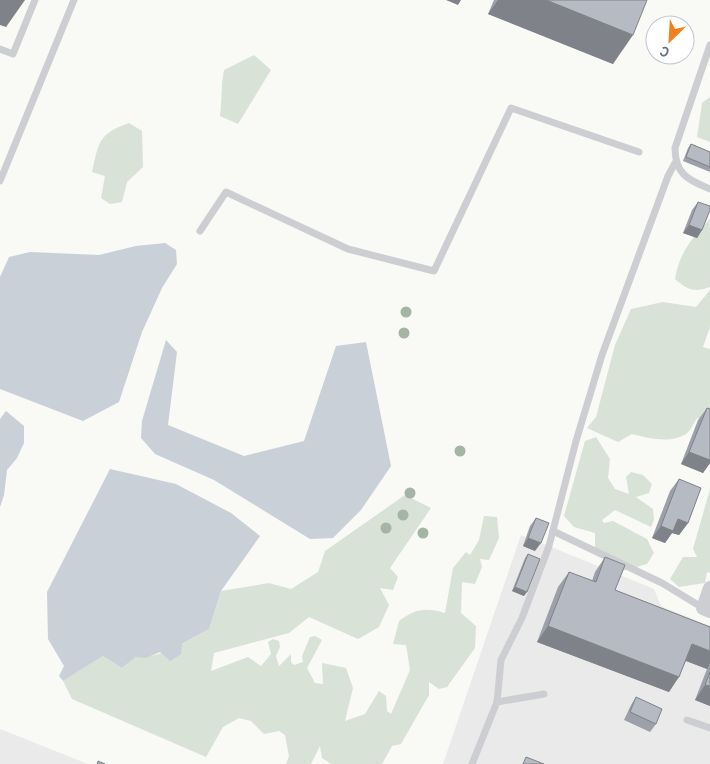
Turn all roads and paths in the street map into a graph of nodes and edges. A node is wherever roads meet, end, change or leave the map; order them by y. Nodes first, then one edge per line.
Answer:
1 (35, 0) edge
2 (74, 0) edge
3 (710, 45) edge
4 (0, 49) edge
5 (639, 152) dead end
6 (675, 163) junction
7 (0, 182) edge
8 (710, 189) edge
9 (200, 232) dead end
10 (553, 531) junction
11 (710, 588) edge
12 (706, 610) edge
13 (544, 694) dead end
14 (497, 702) junction
15 (687, 720) dead end
16 (710, 728) edge
17 (472, 764) edge

1 - 4 lane
2 - 7 lane
3 - 6 lane
5 - 9 lane
6 - 8 lane
6 - 10 lane
10 - 12 lane
10 - 14 lane
11 - 12 street
13 - 14 lane
14 - 17 lane
15 - 16 lane

